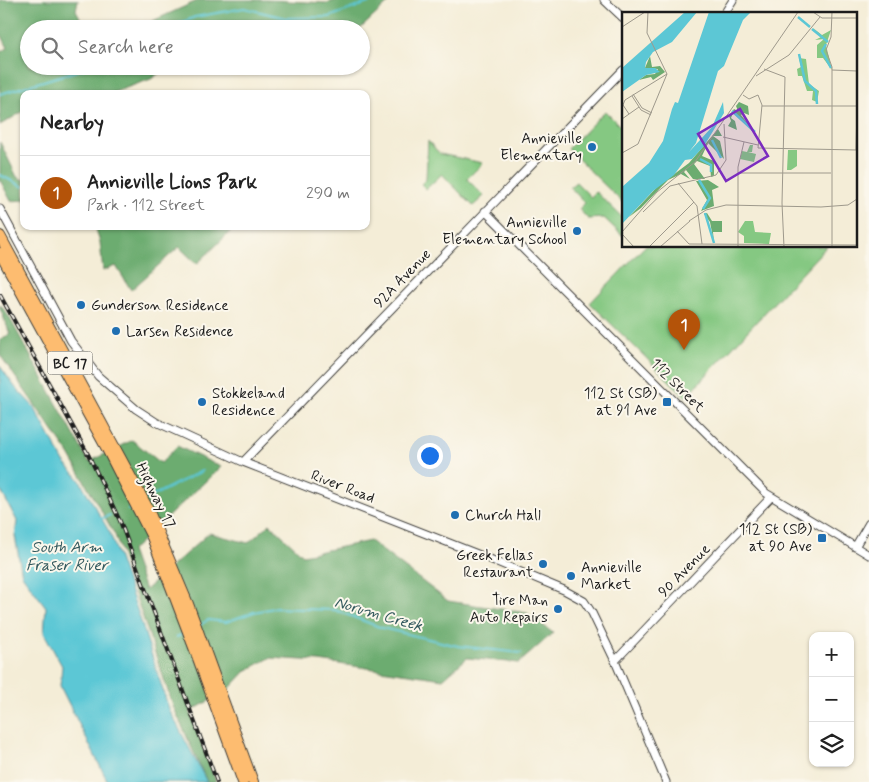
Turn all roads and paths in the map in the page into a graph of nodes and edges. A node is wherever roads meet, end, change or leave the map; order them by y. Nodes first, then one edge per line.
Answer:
1 (604, 0) edge
2 (733, 0) edge
3 (725, 12) edge
4 (622, 17) edge
5 (622, 71) edge
6 (0, 209) edge
7 (485, 211) junction
8 (0, 236) edge
9 (0, 253) edge
10 (243, 462) junction
11 (136, 494) junction
12 (771, 497) junction
13 (869, 523) edge
14 (855, 546) junction
15 (869, 556) edge
16 (199, 649) junction
17 (615, 661) junction
18 (243, 782) edge
19 (253, 782) edge
20 (666, 782) edge

1 - 4 street
2 - 3 street
5 - 7 street, 92A Avenue
6 - 10 street, River Road
7 - 10 street, 92A Avenue
7 - 12 street, 112 Street
8 - 11 highway, Highway 17 / BC 17
9 - 11 highway, Highway 17 / BC 17
10 - 17 street, River Road
11 - 16 highway, Highway 17 / BC 17
12 - 14 street, 112 Street
12 - 17 street, 90 Avenue
13 - 14 street
14 - 15 street, 112 Street
16 - 18 highway, Highway 17 / BC 17
16 - 19 highway, Highway 17 / BC 17
17 - 20 street, River Road

